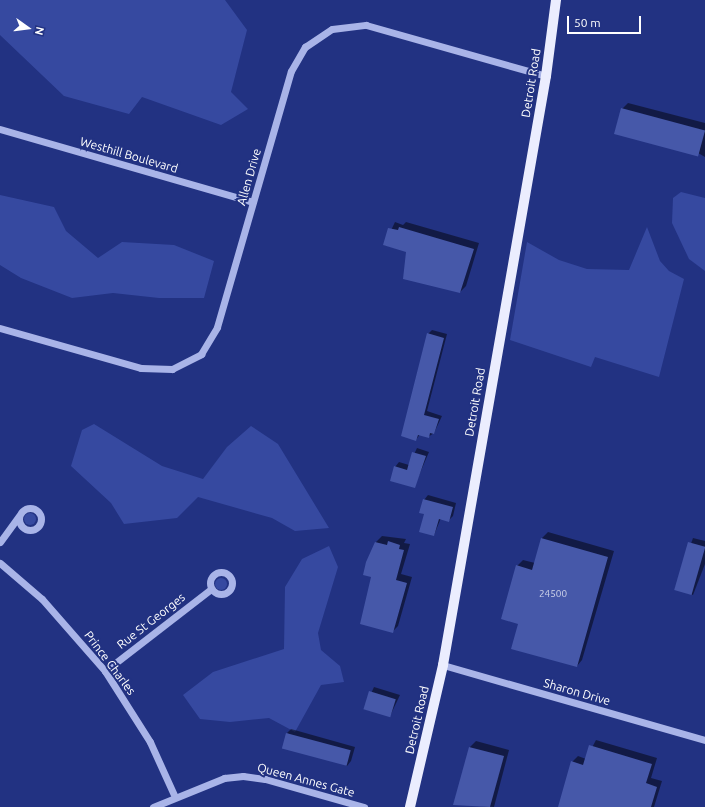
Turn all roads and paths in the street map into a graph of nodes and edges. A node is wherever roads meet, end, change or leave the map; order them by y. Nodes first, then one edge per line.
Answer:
1 (556, 0) edge
2 (546, 76) junction
3 (0, 129) edge
4 (252, 202) junction
5 (0, 328) edge
6 (19, 515) dead end
7 (0, 542) edge
8 (0, 563) edge
9 (211, 589) dead end
10 (443, 665) junction
11 (105, 671) junction
12 (705, 740) edge
13 (174, 797) junction
14 (153, 807) edge
15 (364, 807) edge
16 (410, 807) edge

1 - 2 main road, Detroit Road
2 - 4 street, Allen Drive
2 - 10 main road, Detroit Road
3 - 4 street, Westhill Boulevard
4 - 5 street, Allen Drive
6 - 7 street
8 - 11 street, Prince Charles
9 - 11 street, Rue St Georges
10 - 12 street, Sharon Drive
10 - 16 main road, Detroit Road
11 - 13 street, Prince Charles
13 - 14 street, Queen Annes Gate
13 - 15 street, Queen Annes Gate

